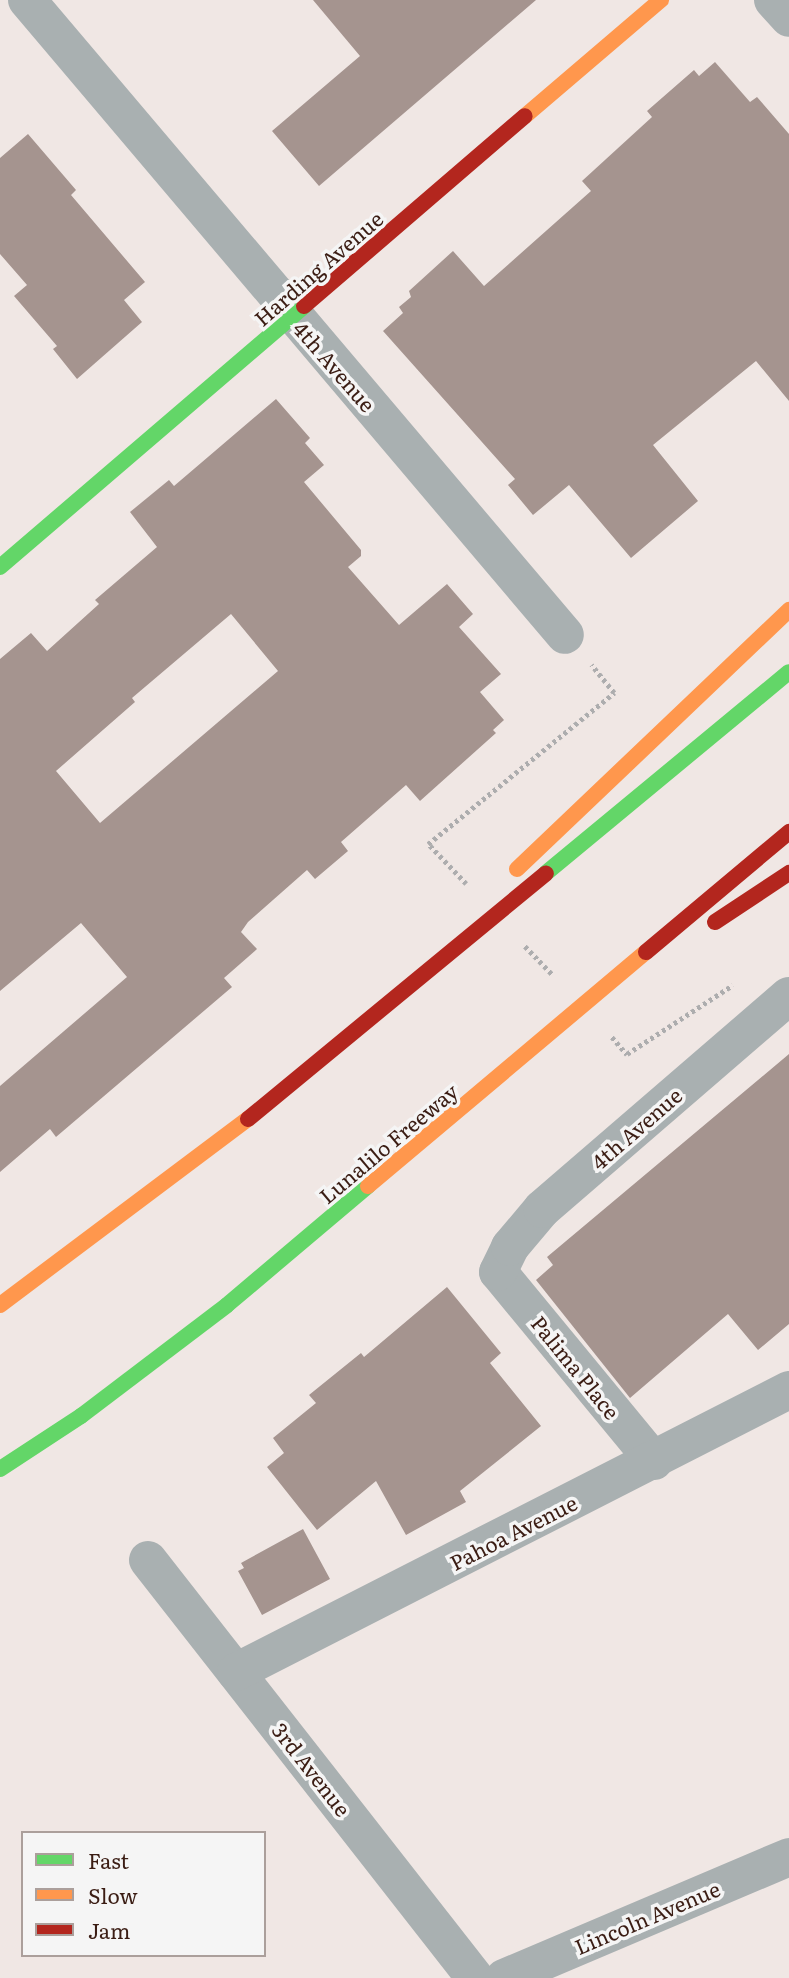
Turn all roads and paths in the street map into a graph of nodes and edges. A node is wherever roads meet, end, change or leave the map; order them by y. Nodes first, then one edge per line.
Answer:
1 (27, 0) edge
2 (661, 0) edge
3 (773, 0) edge
4 (789, 18) edge
5 (293, 317) junction
6 (0, 567) edge
7 (789, 610) edge
8 (565, 635) dead end
9 (789, 672) edge
10 (789, 832) edge
11 (789, 873) edge
12 (505, 881) dead end
13 (485, 900) dead end
14 (789, 996) edge
15 (556, 1029) junction
16 (330, 1054) junction
17 (498, 1272) joint
18 (0, 1305) edge
19 (789, 1390) edge
20 (654, 1461) junction
21 (0, 1469) edge
22 (148, 1560) dead end
23 (236, 1672) junction
24 (789, 1857) edge
25 (475, 1978) edge
26 (504, 1978) edge

1 - 5 street, 4th Avenue
2 - 5 main road, Harding Avenue
3 - 4 street
5 - 6 main road, Harding Avenue
5 - 8 street, 4th Avenue
7 - 12 main road
9 - 16 main road
10 - 15 main road, Lunalilo Freeway
11 - 15 main road
13 - 16 main road
14 - 17 street, 4th Avenue
15 - 21 main road, Lunalilo Freeway
16 - 18 main road
17 - 20 street, Palima Place
19 - 20 street, Pahoa Avenue
20 - 23 street, Pahoa Avenue
22 - 23 street, 3rd Avenue
23 - 25 street, 3rd Avenue
24 - 26 street, Lincoln Avenue

